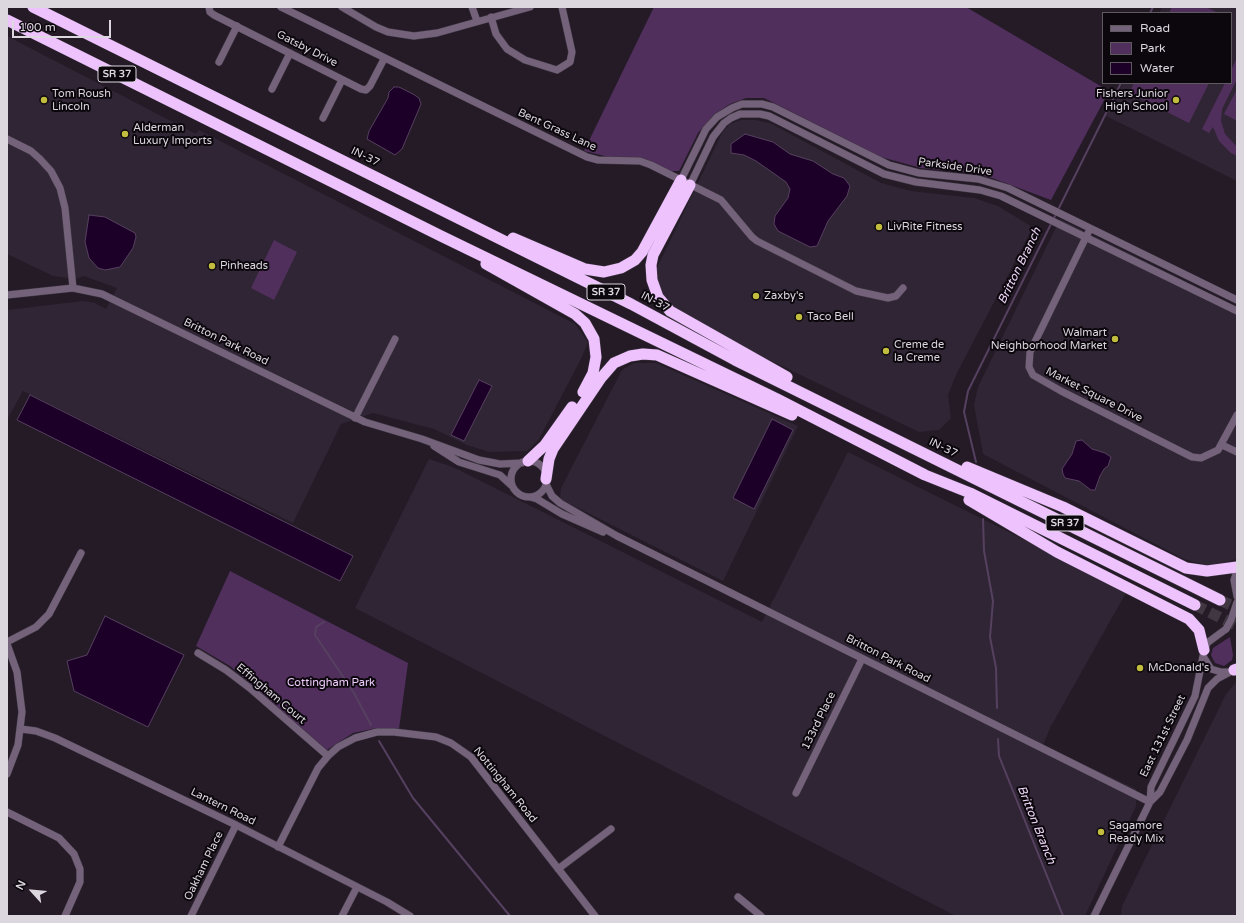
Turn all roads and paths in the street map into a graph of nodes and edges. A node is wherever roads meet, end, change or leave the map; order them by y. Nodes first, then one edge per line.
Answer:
1 (33, 7) edge
2 (209, 7) edge
3 (280, 7) edge
4 (342, 7) edge
5 (472, 7) edge
6 (530, 7) edge
7 (562, 7) edge
8 (491, 17) junction
9 (7, 20) edge
10 (477, 21) junction
11 (237, 26) junction
12 (290, 53) junction
13 (384, 58) junction
14 (219, 62) dead end
15 (342, 80) junction
16 (272, 89) dead end
17 (323, 118) dead end
18 (7, 139) edge
19 (685, 182) junction
20 (445, 211) junction
21 (1090, 229) junction
22 (441, 236) junction
23 (1086, 237) junction
24 (73, 288) junction
25 (902, 288) dead end
26 (7, 295) edge
27 (1237, 300) edge
28 (1237, 311) edge
29 (395, 339) dead end
30 (834, 408) junction
31 (1237, 415) edge
32 (356, 418) junction
33 (431, 443) junction
34 (1222, 445) junction
35 (910, 446) junction
36 (877, 452) junction
37 (1237, 452) edge
38 (525, 462) junction
39 (925, 475) junction
40 (546, 481) junction
41 (513, 487) junction
42 (527, 497) junction
43 (617, 536) junction
44 (80, 553) dead end
45 (1237, 567) edge
46 (1237, 570) edge
47 (1237, 596) edge
48 (1220, 600) tunnel mouth
49 (1237, 602) edge
50 (1195, 605) tunnel mouth
51 (7, 643) edge
52 (198, 653) dead end
53 (1203, 653) junction
54 (862, 659) junction
55 (1234, 670) edge
56 (21, 729) junction
57 (328, 756) junction
58 (7, 774) edge
59 (796, 793) dead end
60 (1150, 802) junction
61 (7, 812) edge
62 (236, 825) junction
63 (611, 829) dead end
64 (278, 847) junction
65 (558, 869) junction
66 (357, 887) junction
67 (738, 897) dead end
68 (65, 916) edge
69 (191, 916) edge
70 (342, 916) edge
71 (410, 916) edge
72 (595, 916) edge
73 (761, 916) edge
74 (1094, 916) edge

1 - 20 highway, IN-37 / SR 37
2 - 11 street, Gatsby Drive
3 - 13 street, Bent Grass Lane
4 - 10 street
5 - 10 street
6 - 8 street
7 - 8 street
8 - 10 street
9 - 22 highway, SR 37
11 - 12 street, Gatsby Drive
11 - 14 street
12 - 15 street, Gatsby Drive
12 - 16 street
13 - 15 street, Gatsby Drive
13 - 19 street, Bent Grass Lane
15 - 17 street
18 - 24 street
19 - 20 highway
19 - 21 street, Parkside Drive
19 - 23 street, Parkside Drive
19 - 25 street, Bent Grass Lane
19 - 30 highway
20 - 30 highway, IN-37 / SR 37
21 - 23 street, Market Square Drive
21 - 27 street, Parkside Drive
22 - 36 highway, SR 37
22 - 38 highway
23 - 28 street, Parkside Drive
23 - 34 street, Market Square Drive
24 - 26 street, Britton Park Road
24 - 32 street, Britton Park Road
29 - 32 street
30 - 35 highway, IN-37 / SR 37
31 - 34 street
32 - 33 street, Britton Park Road
33 - 38 street, Britton Park Road
33 - 41 street, Britton Park Road
34 - 37 street
35 - 45 highway
35 - 48 highway, IN-37 / SR 37
36 - 39 highway, SR 37
36 - 40 highway
38 - 40 street
38 - 41 street
39 - 50 highway, SR 37
39 - 53 highway
40 - 42 street
40 - 43 street, Britton Park Road
41 - 42 street
42 - 43 street, Britton Park Road
43 - 54 street, Britton Park Road
44 - 51 street
46 - 47 street
49 - 53 street, bridge
51 - 56 street
52 - 57 street, Effingham Court
53 - 55 street
53 - 60 street, East 131st Street
54 - 59 street, 133rd Place
54 - 60 street, Britton Park Road
55 - 60 street, East 131st Street
56 - 58 street
56 - 62 street, Lantern Road
57 - 64 street, Nottingham Road
57 - 65 street, Nottingham Road
60 - 74 street, East 131st Street
61 - 68 street
62 - 64 street, Lantern Road
62 - 69 street, Oakham Place
63 - 65 street
64 - 66 street, Lantern Road
65 - 72 street, Nottingham Road
66 - 70 street
66 - 71 street, Lantern Road
67 - 73 street

